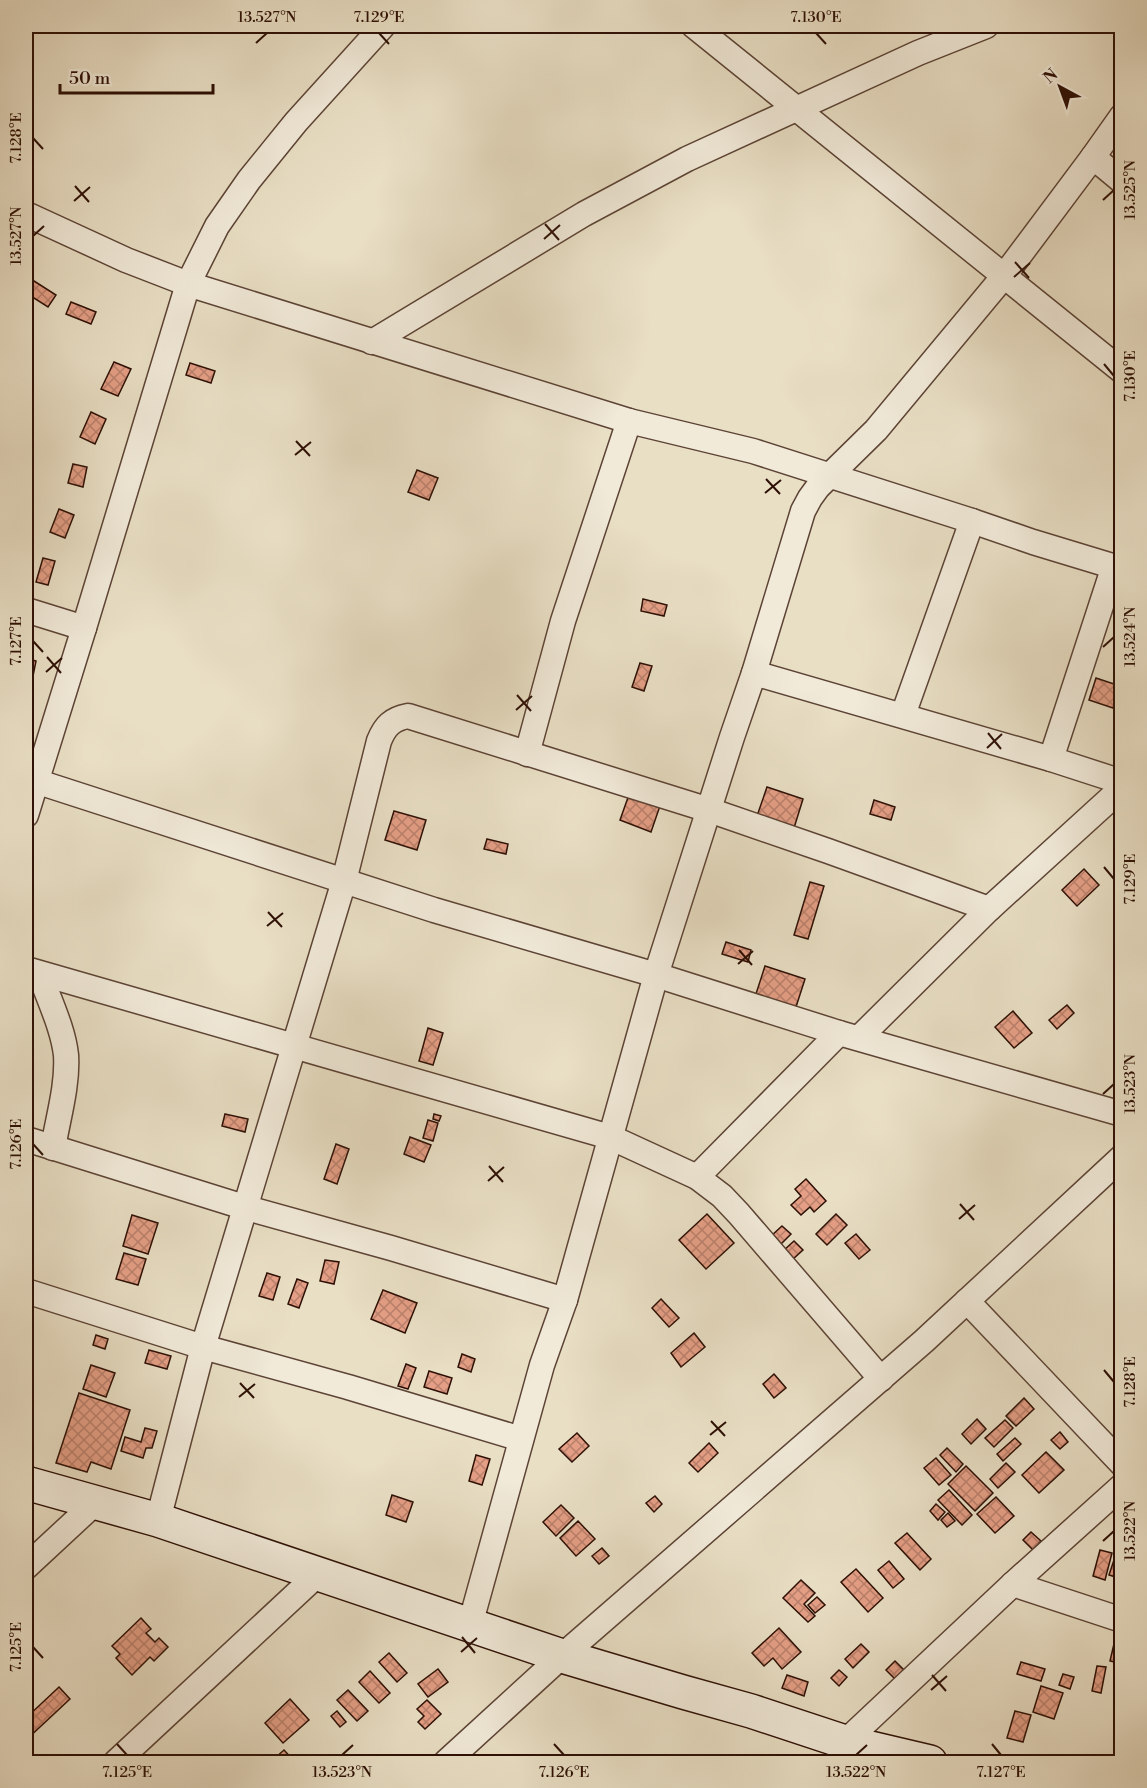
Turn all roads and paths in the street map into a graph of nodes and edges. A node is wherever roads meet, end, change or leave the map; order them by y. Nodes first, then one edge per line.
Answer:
1 (383, 26) edge
2 (694, 26) edge
3 (986, 26) edge
4 (796, 108) junction
5 (1122, 116) edge
6 (1093, 157) junction
7 (1122, 181) edge
8 (26, 214) edge
9 (1004, 276) junction
10 (188, 285) junction
11 (372, 342) junction
12 (1122, 371) edge
13 (629, 421) junction
14 (830, 475) junction
15 (972, 521) junction
16 (1118, 568) edge
17 (26, 610) edge
18 (84, 628) junction
19 (754, 673) junction
20 (903, 716) junction
21 (527, 754) junction
22 (1051, 759) junction
23 (30, 780) edge
24 (1122, 782) edge
25 (1117, 802) edge
26 (709, 810) junction
27 (26, 815) edge
28 (344, 881) junction
29 (989, 909) junction
30 (33, 971) edge
31 (656, 975) junction
32 (849, 1036) junction
33 (295, 1046) junction
34 (1122, 1113) edge
35 (610, 1137) junction
36 (26, 1139) edge
37 (53, 1148) junction
38 (1122, 1157) edge
39 (697, 1178) junction
40 (247, 1208) junction
41 (26, 1291) edge
42 (565, 1300) junction
43 (967, 1300) junction
44 (203, 1347) junction
45 (881, 1379) junction
46 (521, 1439) junction
47 (1122, 1464) edge
48 (26, 1483) edge
49 (1122, 1486) edge
50 (95, 1503) junction
51 (158, 1520) junction
52 (26, 1567) edge
53 (318, 1574) junction
54 (1013, 1584) junction
55 (1122, 1620) edge
56 (470, 1625) junction
57 (562, 1656) junction
58 (842, 1752) edge
59 (116, 1762) edge
60 (446, 1762) edge
61 (930, 1762) edge

1 - 10 street
2 - 4 street
3 - 4 street
4 - 9 street
4 - 11 street
5 - 6 street
6 - 7 street
6 - 9 street
8 - 10 street
9 - 12 street
9 - 14 street
10 - 11 street
10 - 18 street
11 - 13 street
13 - 14 street
13 - 21 street
14 - 15 street
14 - 19 street
15 - 16 street
15 - 20 street
16 - 22 street
17 - 18 street
18 - 23 street
19 - 20 street
19 - 26 street
20 - 22 street
21 - 26 street
21 - 28 street
22 - 24 street
23 - 27 street
23 - 28 street
25 - 29 street
26 - 29 street
26 - 31 street
28 - 31 street
28 - 33 street
29 - 32 street
30 - 33 street
30 - 37 street
31 - 32 street
31 - 35 street
32 - 34 street
32 - 39 street
33 - 35 street
33 - 40 street
35 - 39 street
35 - 42 street
36 - 37 street
37 - 40 street
38 - 43 street
39 - 45 street
40 - 42 street
40 - 44 street
41 - 44 street
42 - 46 street
43 - 45 street
43 - 47 street
44 - 46 street
44 - 51 street
45 - 57 street
46 - 56 street
48 - 50 street
49 - 54 street
50 - 51 street
50 - 52 street
51 - 53 street
53 - 56 street
53 - 59 street
54 - 55 street
54 - 58 street
56 - 57 street
57 - 58 street
57 - 60 street
58 - 61 street

